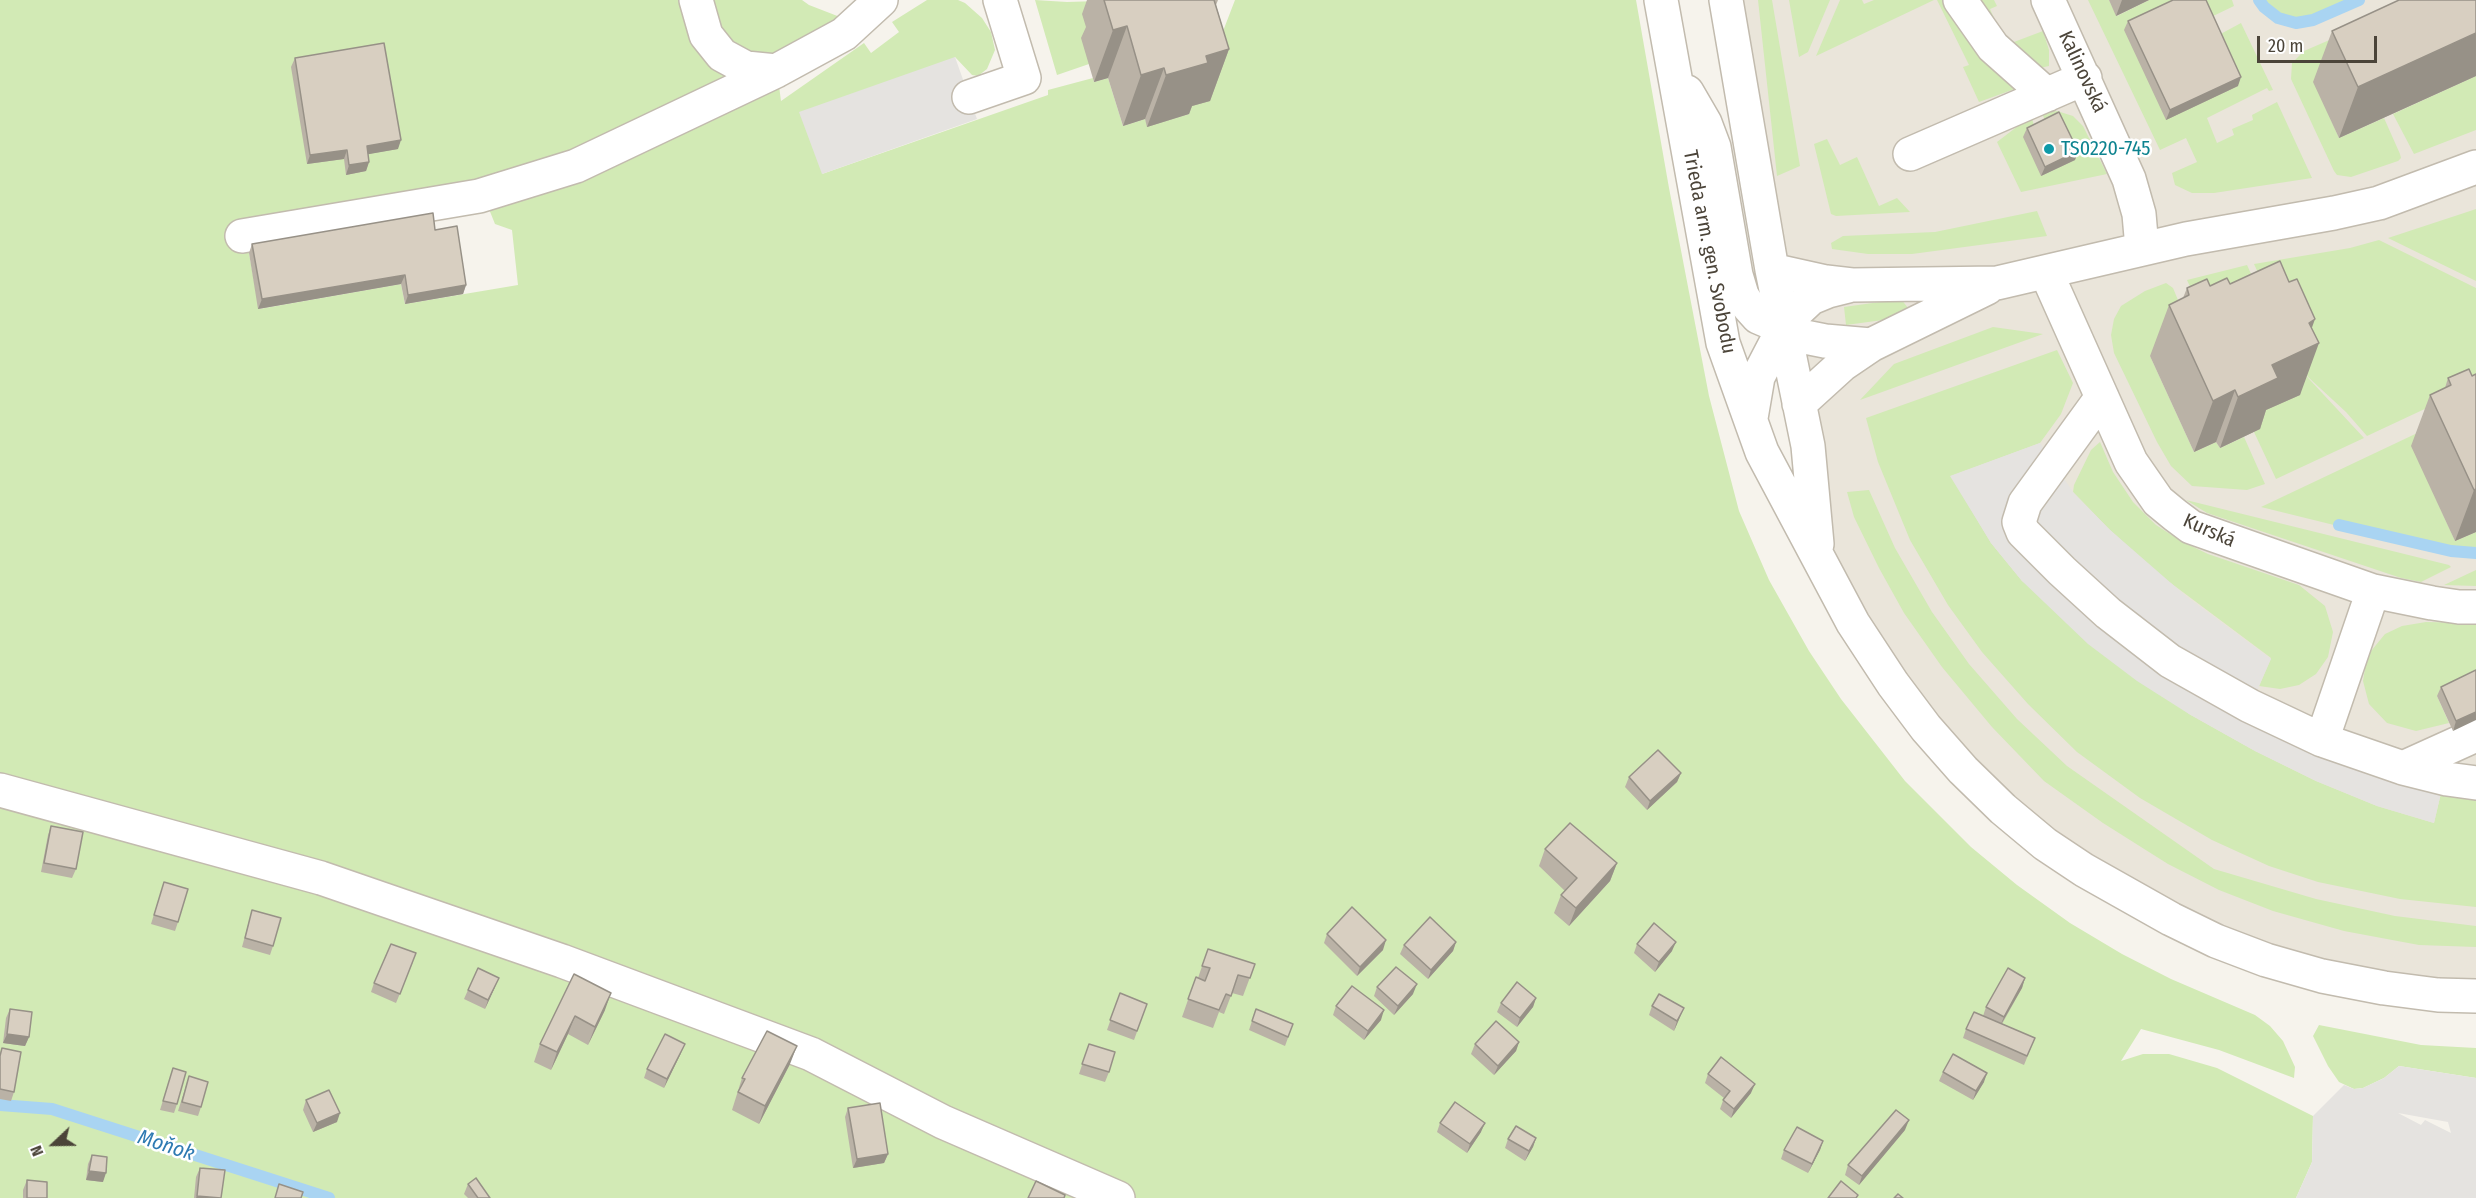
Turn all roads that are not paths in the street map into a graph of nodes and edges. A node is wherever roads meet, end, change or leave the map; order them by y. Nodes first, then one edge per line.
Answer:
1 (696, 0) edge
2 (881, 0) edge
3 (1000, 0) edge
4 (1661, 0) edge
5 (1726, 0) edge
6 (1960, 0) edge
7 (2048, 0) edge
8 (776, 71) junction
9 (1674, 74) junction
10 (2085, 78) junction
11 (2047, 95) junction
12 (969, 97) dead end
13 (1910, 154) dead end
14 (2476, 167) edge
15 (242, 236) dead end
16 (2142, 248) junction
17 (1772, 270) junction
18 (2046, 272) junction
19 (1997, 283) junction
20 (1852, 285) junction
21 (1783, 329) junction
22 (1870, 345) junction
23 (2102, 397) junction
24 (1799, 404) junction
25 (1751, 420) junction
26 (1818, 560) junction
27 (2373, 591) junction
28 (2476, 607) edge
29 (2476, 735) edge
30 (2322, 740) junction
31 (2403, 768) junction
32 (2476, 783) edge
33 (0, 790) edge
34 (2476, 996) edge
35 (1118, 1198) edge

1 - 8 street
2 - 8 street
3 - 12 street
4 - 9 street, Trieda arm. gen. Svobodu
5 - 17 street, Trieda arm. gen. Svobodu
6 - 11 street
7 - 10 street, Kalinovská
8 - 15 street
9 - 21 street
9 - 25 street, Trieda arm. gen. Svobodu
10 - 11 street
10 - 16 street, Kalinovská
11 - 13 street
14 - 16 street
16 - 18 street
17 - 20 street
17 - 21 street, Trieda arm. gen. Svobodu
18 - 19 street
18 - 23 street, Kurská
19 - 20 street
19 - 22 street
20 - 21 street
21 - 22 street
21 - 24 street, Trieda arm. gen. Svobodu
21 - 25 street
22 - 24 street
23 - 27 street, Kurská
23 - 30 street
24 - 26 street, Trieda arm. gen. Svobodu
25 - 26 street, Trieda arm. gen. Svobodu
26 - 34 street, Trieda arm. gen. Svobodu
27 - 28 street, Kurská
27 - 30 street
29 - 31 street
30 - 31 street
31 - 32 street
33 - 35 street

